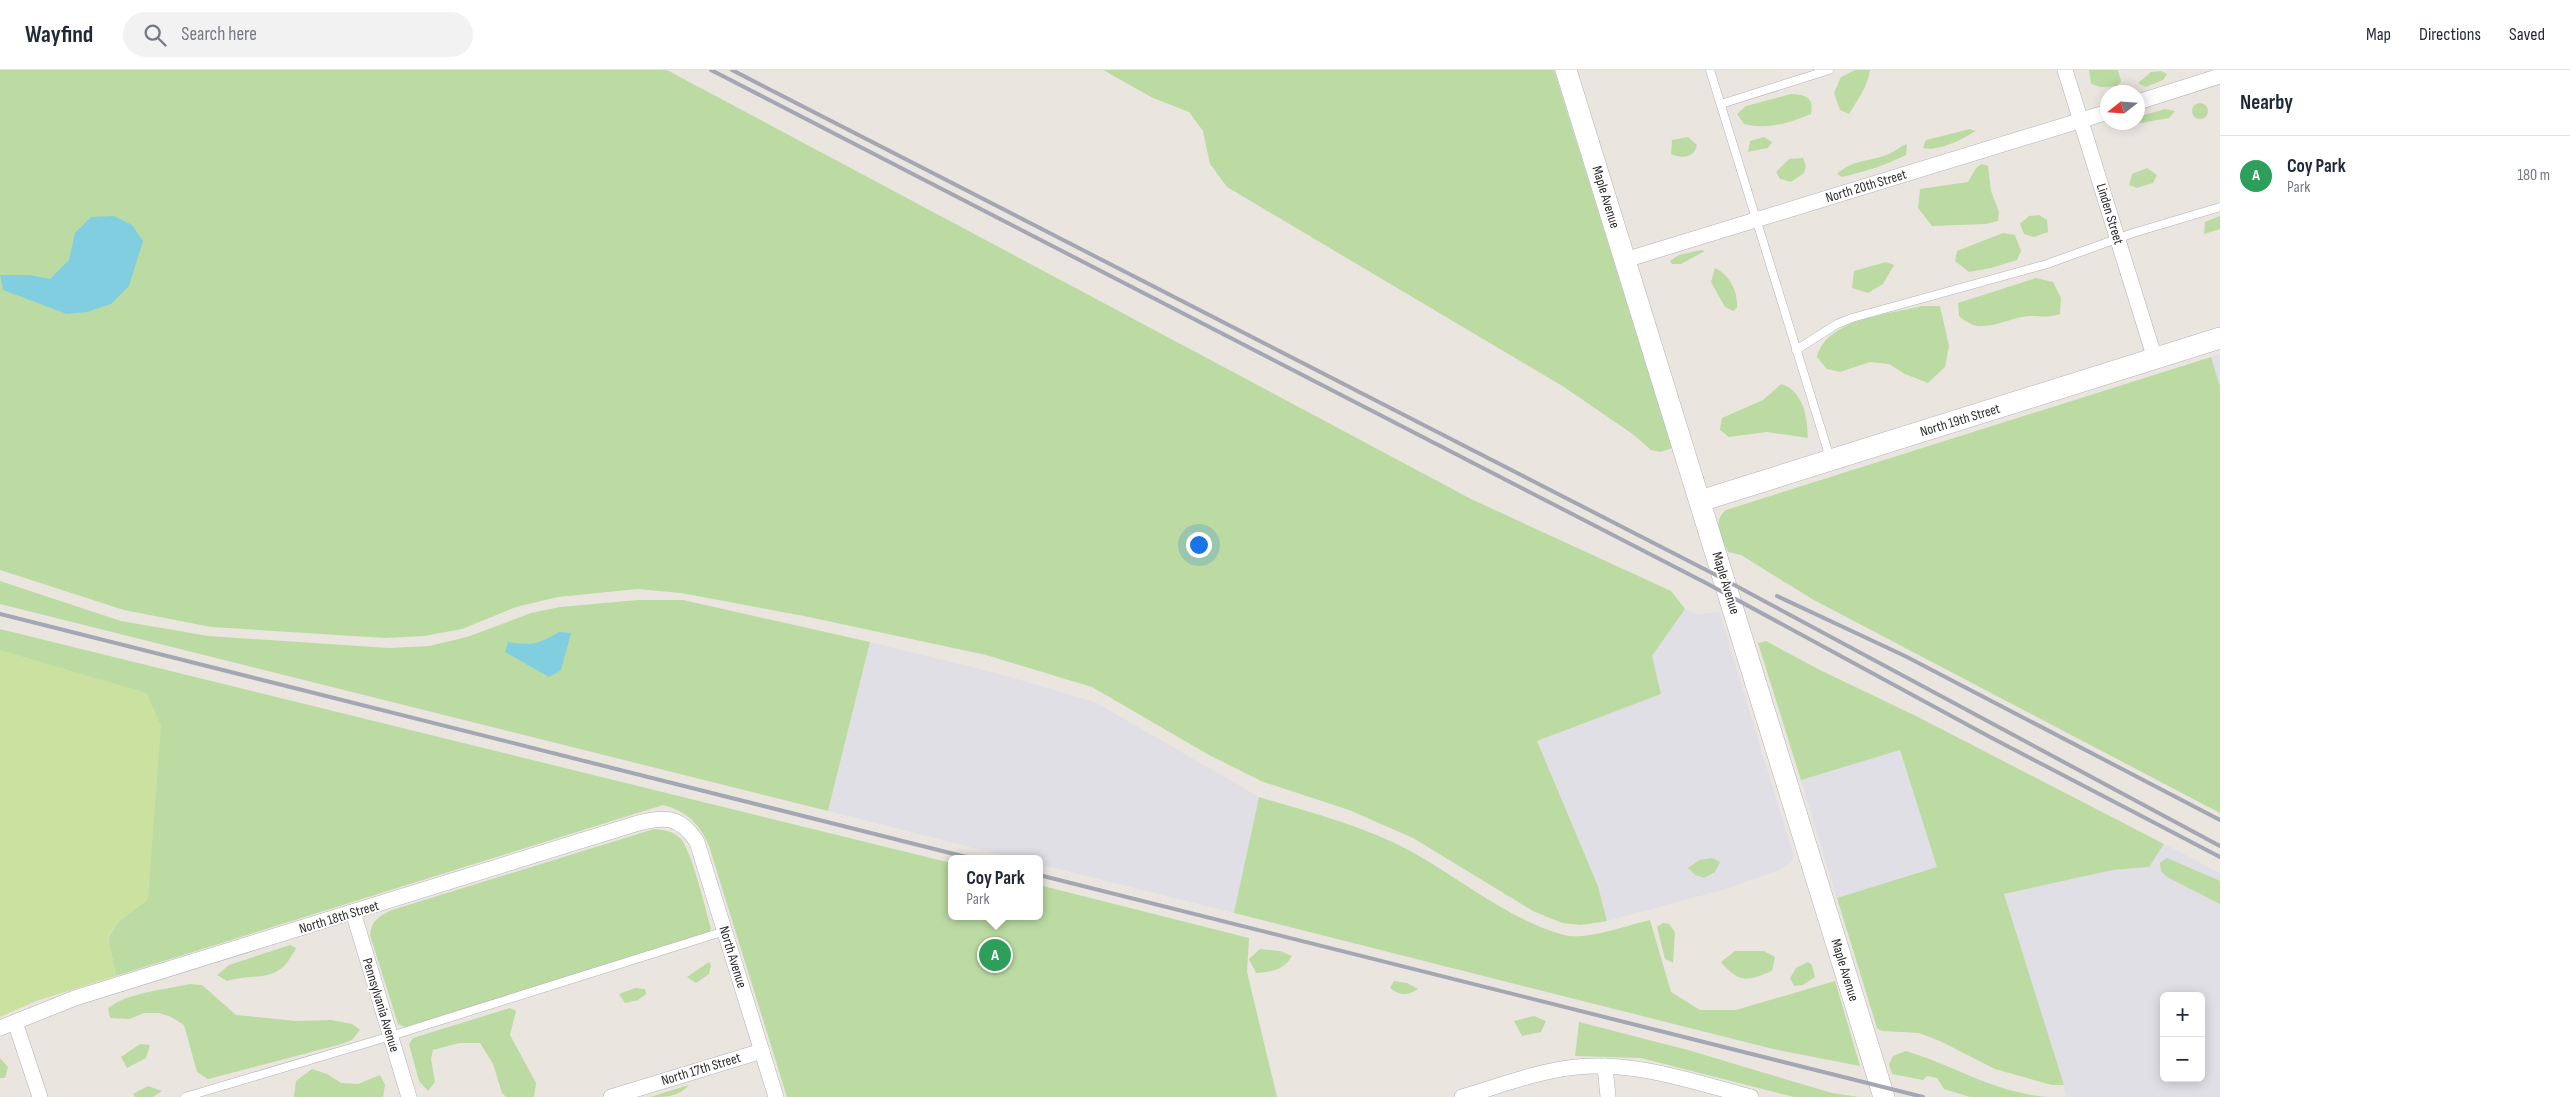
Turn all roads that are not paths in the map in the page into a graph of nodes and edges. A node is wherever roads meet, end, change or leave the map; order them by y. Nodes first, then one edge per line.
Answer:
1 (1566, 70) edge
2 (1710, 70) edge
3 (1829, 70) edge
4 (2065, 70) edge
5 (2220, 76) edge
6 (2145, 100) edge
7 (1721, 104) junction
8 (2100, 114) edge
9 (2081, 120) junction
10 (2220, 207) edge
11 (1756, 220) junction
12 (2118, 239) junction
13 (1625, 260) junction
14 (2220, 338) edge
15 (1796, 350) junction
16 (2155, 359) junction
17 (1831, 460) junction
18 (1700, 501) junction
19 (680, 823) joint
20 (353, 912) junction
21 (725, 931) junction
22 (15, 1022) junction
23 (0, 1028) edge
24 (391, 1036) junction
25 (762, 1050) junction
26 (1605, 1066) junction
27 (40, 1097) edge
28 (185, 1097) edge
29 (409, 1097) edge
30 (611, 1097) edge
31 (776, 1097) edge
32 (1465, 1097) edge
33 (1608, 1097) edge
34 (1751, 1097) edge
35 (1884, 1097) edge

1 - 13 main road, Maple Avenue
2 - 7 lane
3 - 7 lane
4 - 9 street, Linden Street
5 - 6 street
7 - 11 lane
8 - 9 street, North 20th Street
9 - 11 street, North 20th Street
9 - 12 street, Linden Street
10 - 12 lane
11 - 13 street, North 20th Street
11 - 15 lane
12 - 15 lane
12 - 16 street, Linden Street
13 - 18 main road, Maple Avenue
14 - 16 main road, North 19th Street
15 - 17 lane
16 - 17 main road, North 19th Street
17 - 18 main road, North 19th Street
18 - 35 main road, Maple Avenue
19 - 20 street, North 18th Street
19 - 21 street, North Avenue
20 - 22 street, North 18th Street
20 - 24 street, Pennsylvania Avenue
21 - 24 lane
21 - 25 street, North Avenue
22 - 23 street, North 18th Street
22 - 27 street
24 - 28 lane
24 - 29 street, Pennsylvania Avenue
25 - 30 street, North 17th Street
25 - 31 street, North Avenue
26 - 32 street
26 - 33 street
26 - 34 street

